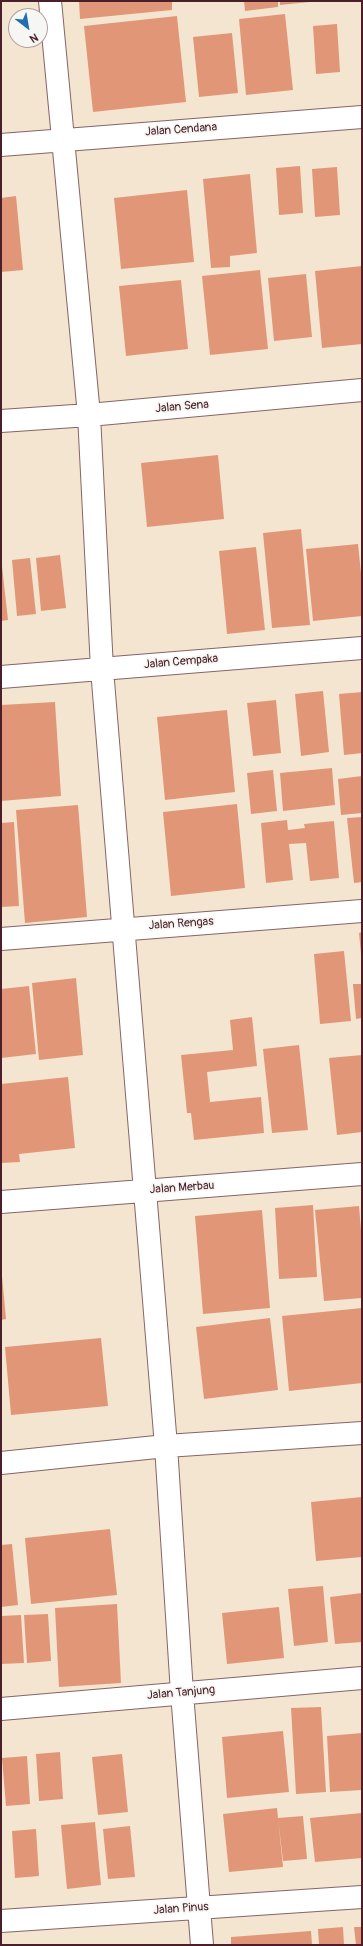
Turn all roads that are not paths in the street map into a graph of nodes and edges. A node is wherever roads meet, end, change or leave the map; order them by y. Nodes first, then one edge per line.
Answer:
1 (50, 1) edge
2 (362, 117) edge
3 (62, 139) junction
4 (1, 145) edge
5 (362, 390) edge
6 (89, 415) junction
7 (1, 421) edge
8 (362, 648) edge
9 (102, 669) junction
10 (1, 677) edge
11 (362, 910) edge
12 (123, 929) junction
13 (1, 939) edge
14 (362, 1174) edge
15 (145, 1191) junction
16 (1, 1202) edge
17 (362, 1433) edge
18 (166, 1446) junction
19 (1, 1463) edge
20 (362, 1678) edge
21 (182, 1693) junction
22 (1, 1709) edge
23 (362, 1897) edge
24 (199, 1907) junction
25 (1, 1921) edge
26 (202, 1945) edge

1 - 3 street
2 - 3 street, Jalan Cendana
3 - 4 street, Jalan Cendana
3 - 6 street
5 - 6 street, Jalan Sena
6 - 7 street, Jalan Sena
6 - 9 street
8 - 9 street, Jalan Cempaka
9 - 10 street, Jalan Cempaka
9 - 12 street
11 - 12 street, Jalan Rengas
12 - 13 street, Jalan Rengas
12 - 15 street
14 - 15 street, Jalan Merbau
15 - 16 street, Jalan Merbau
15 - 18 street
17 - 18 street
18 - 19 street
18 - 21 street
20 - 21 street, Jalan Tanjung
21 - 22 street, Jalan Tanjung
21 - 24 street
23 - 24 street, Jalan Pinus
24 - 25 street, Jalan Pinus
24 - 26 street

